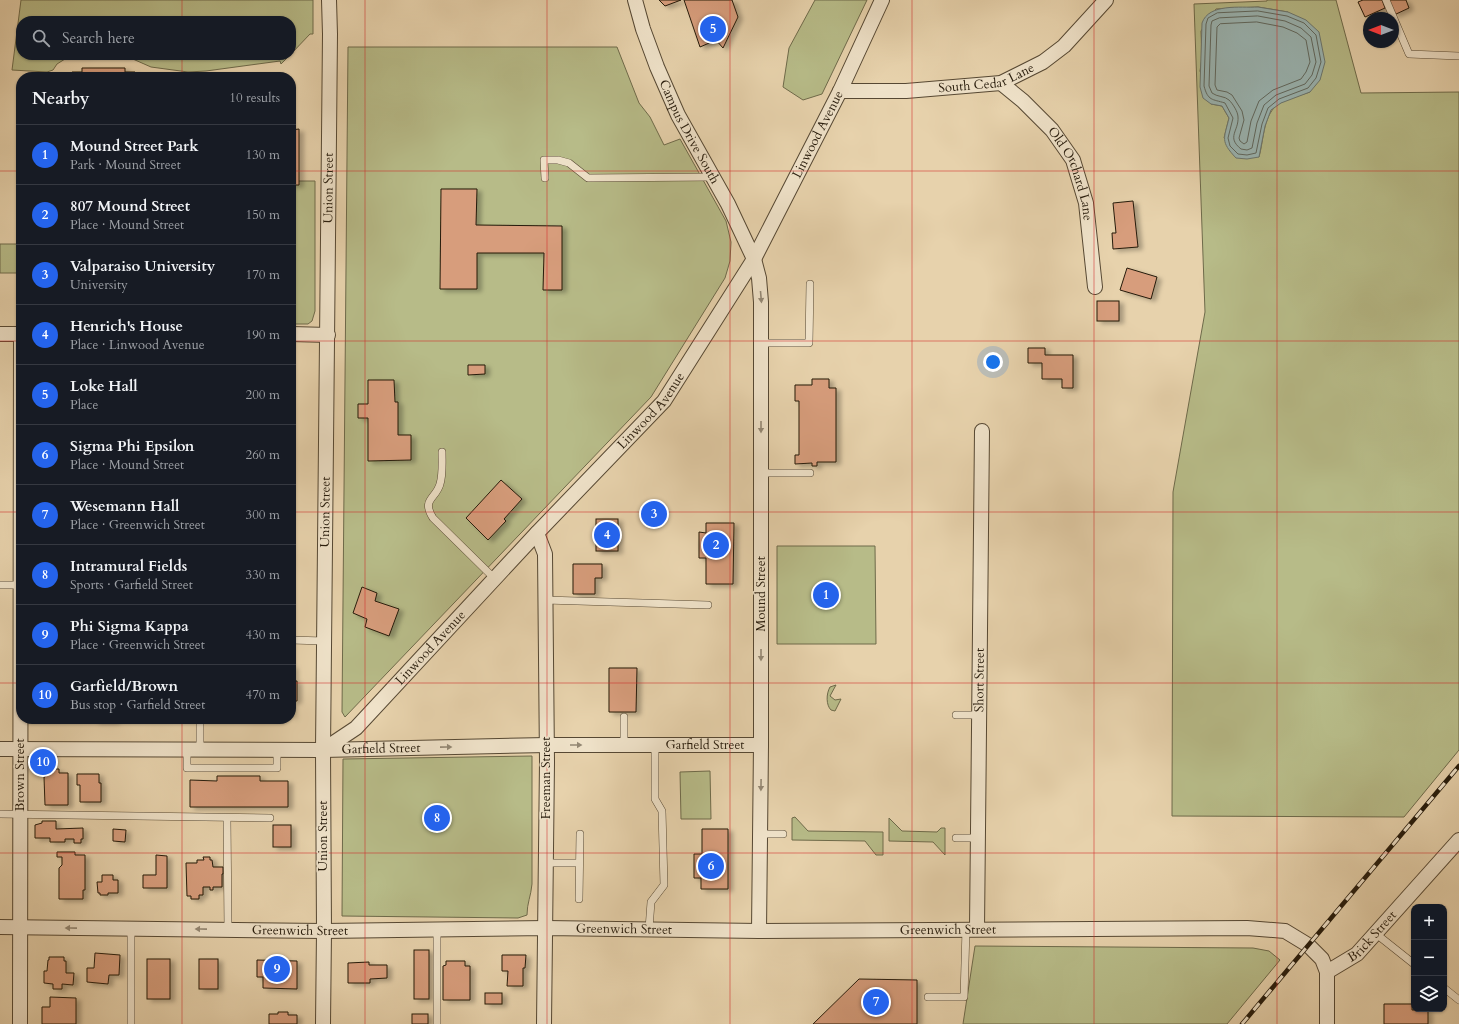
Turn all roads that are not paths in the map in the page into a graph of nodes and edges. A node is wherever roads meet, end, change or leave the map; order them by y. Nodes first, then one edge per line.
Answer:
1 (329, 0) edge
2 (635, 0) edge
3 (882, 0) edge
4 (1106, 0) edge
5 (1386, 0) edge
6 (1459, 56) edge
7 (1000, 83) junction
8 (840, 91) junction
9 (713, 177) junction
10 (545, 178) dead end
11 (754, 259) junction
12 (810, 284) dead end
13 (1095, 288) dead end
14 (0, 334) edge
15 (16, 334) edge
16 (296, 334) edge
17 (328, 335) junction
18 (761, 343) junction
19 (982, 431) dead end
20 (442, 452) dead end
21 (761, 473) junction
22 (810, 473) dead end
23 (537, 533) junction
24 (494, 579) junction
25 (0, 585) edge
26 (16, 585) edge
27 (545, 600) junction
28 (708, 604) dead end
29 (296, 640) edge
30 (324, 641) junction
31 (956, 715) dead end
32 (980, 715) junction
33 (624, 717) dead end
34 (20, 724) edge
35 (199, 724) edge
36 (547, 745) junction
37 (624, 745) junction
38 (655, 745) junction
39 (761, 745) junction
40 (0, 749) edge
41 (20, 749) junction
42 (193, 749) junction
43 (277, 750) junction
44 (323, 750) junction
45 (0, 814) edge
46 (20, 814) junction
47 (227, 818) junction
48 (270, 818) dead end
49 (580, 834) dead end
50 (760, 834) junction
51 (783, 834) dead end
52 (956, 838) dead end
53 (978, 838) junction
54 (1459, 840) edge
55 (546, 863) junction
56 (579, 863) junction
57 (579, 899) dead end
58 (0, 927) edge
59 (20, 927) junction
60 (130, 928) junction
61 (546, 928) junction
62 (649, 929) junction
63 (971, 929) junction
64 (228, 930) junction
65 (437, 930) junction
66 (324, 931) junction
67 (759, 931) junction
68 (1376, 933) junction
69 (1411, 962) edge
70 (1327, 972) junction
71 (1447, 990) edge
72 (928, 997) dead end
73 (1459, 1000) edge
74 (20, 1024) edge
75 (131, 1024) edge
76 (323, 1024) edge
77 (437, 1024) edge
78 (544, 1024) edge
79 (1328, 1024) edge

1 - 17 street, Union Street
2 - 9 street, Campus Drive South
3 - 8 street, Linwood Avenue
4 - 7 street, South Cedar Lane
5 - 6 lane
7 - 8 street, South Cedar Lane
7 - 13 street, Old Orchard Lane
8 - 11 street, Linwood Avenue
9 - 10 lane
9 - 11 street, Campus Drive South
11 -> 18 street, Mound Street
11 - 23 street, Linwood Avenue
12 - 18 lane
14 - 15 street
16 - 17 street
17 - 30 street, Union Street
18 -> 21 street, Mound Street
19 - 32 street, Short Street
20 - 24 lane
21 - 22 lane
21 -> 39 street, Mound Street
23 - 24 street, Linwood Avenue
23 - 27 street, Freeman Street
24 - 44 street, Linwood Avenue
25 - 26 lane
27 - 28 lane
27 - 36 street, Freeman Street
29 - 30 lane
30 - 44 street, Union Street
31 - 32 lane
32 - 53 street, Short Street
33 - 37 lane
34 - 41 street, Brown Street
35 - 42 lane
36 -> 37 street, Garfield Street
44 -> 36 street, Garfield Street
36 - 55 street, Freeman Street
37 - 38 street, Garfield Street
38 - 39 street, Garfield Street
38 - 62 lane
39 -> 50 street, Mound Street
40 - 41 street, Garfield Street
41 - 42 street, Garfield Street
41 - 46 street, Brown Street
42 - 43 street, Garfield Street
42 - 43 lane
43 - 44 street, Garfield Street
44 - 66 street, Union Street
45 - 46 lane
46 - 47 lane
46 - 59 street, Brown Street
47 - 48 lane
47 - 64 lane
49 - 56 lane
50 - 51 lane
50 - 67 street, Mound Street
52 - 53 lane
53 - 63 street, Short Street
54 - 68 street, Brick Street
55 - 56 lane
55 - 61 street, Freeman Street
56 - 57 lane
58 - 59 street, Greenwich Street
60 -> 59 street, Greenwich Street
59 - 74 street, Brown Street
64 -> 60 street, Greenwich Street
60 - 75 lane
61 - 62 street, Greenwich Street
61 - 65 street, Greenwich Street
61 - 78 street, Freeman Street
62 - 67 street, Greenwich Street
63 - 67 street, Greenwich Street
63 - 70 street, Greenwich Street
63 - 72 lane
64 - 66 street, Greenwich Street
65 - 66 street, Greenwich Street
65 - 77 lane
66 - 76 street, Union Street
68 - 69 lane
68 - 70 street, Brick Street
70 - 79 street
71 - 73 lane

